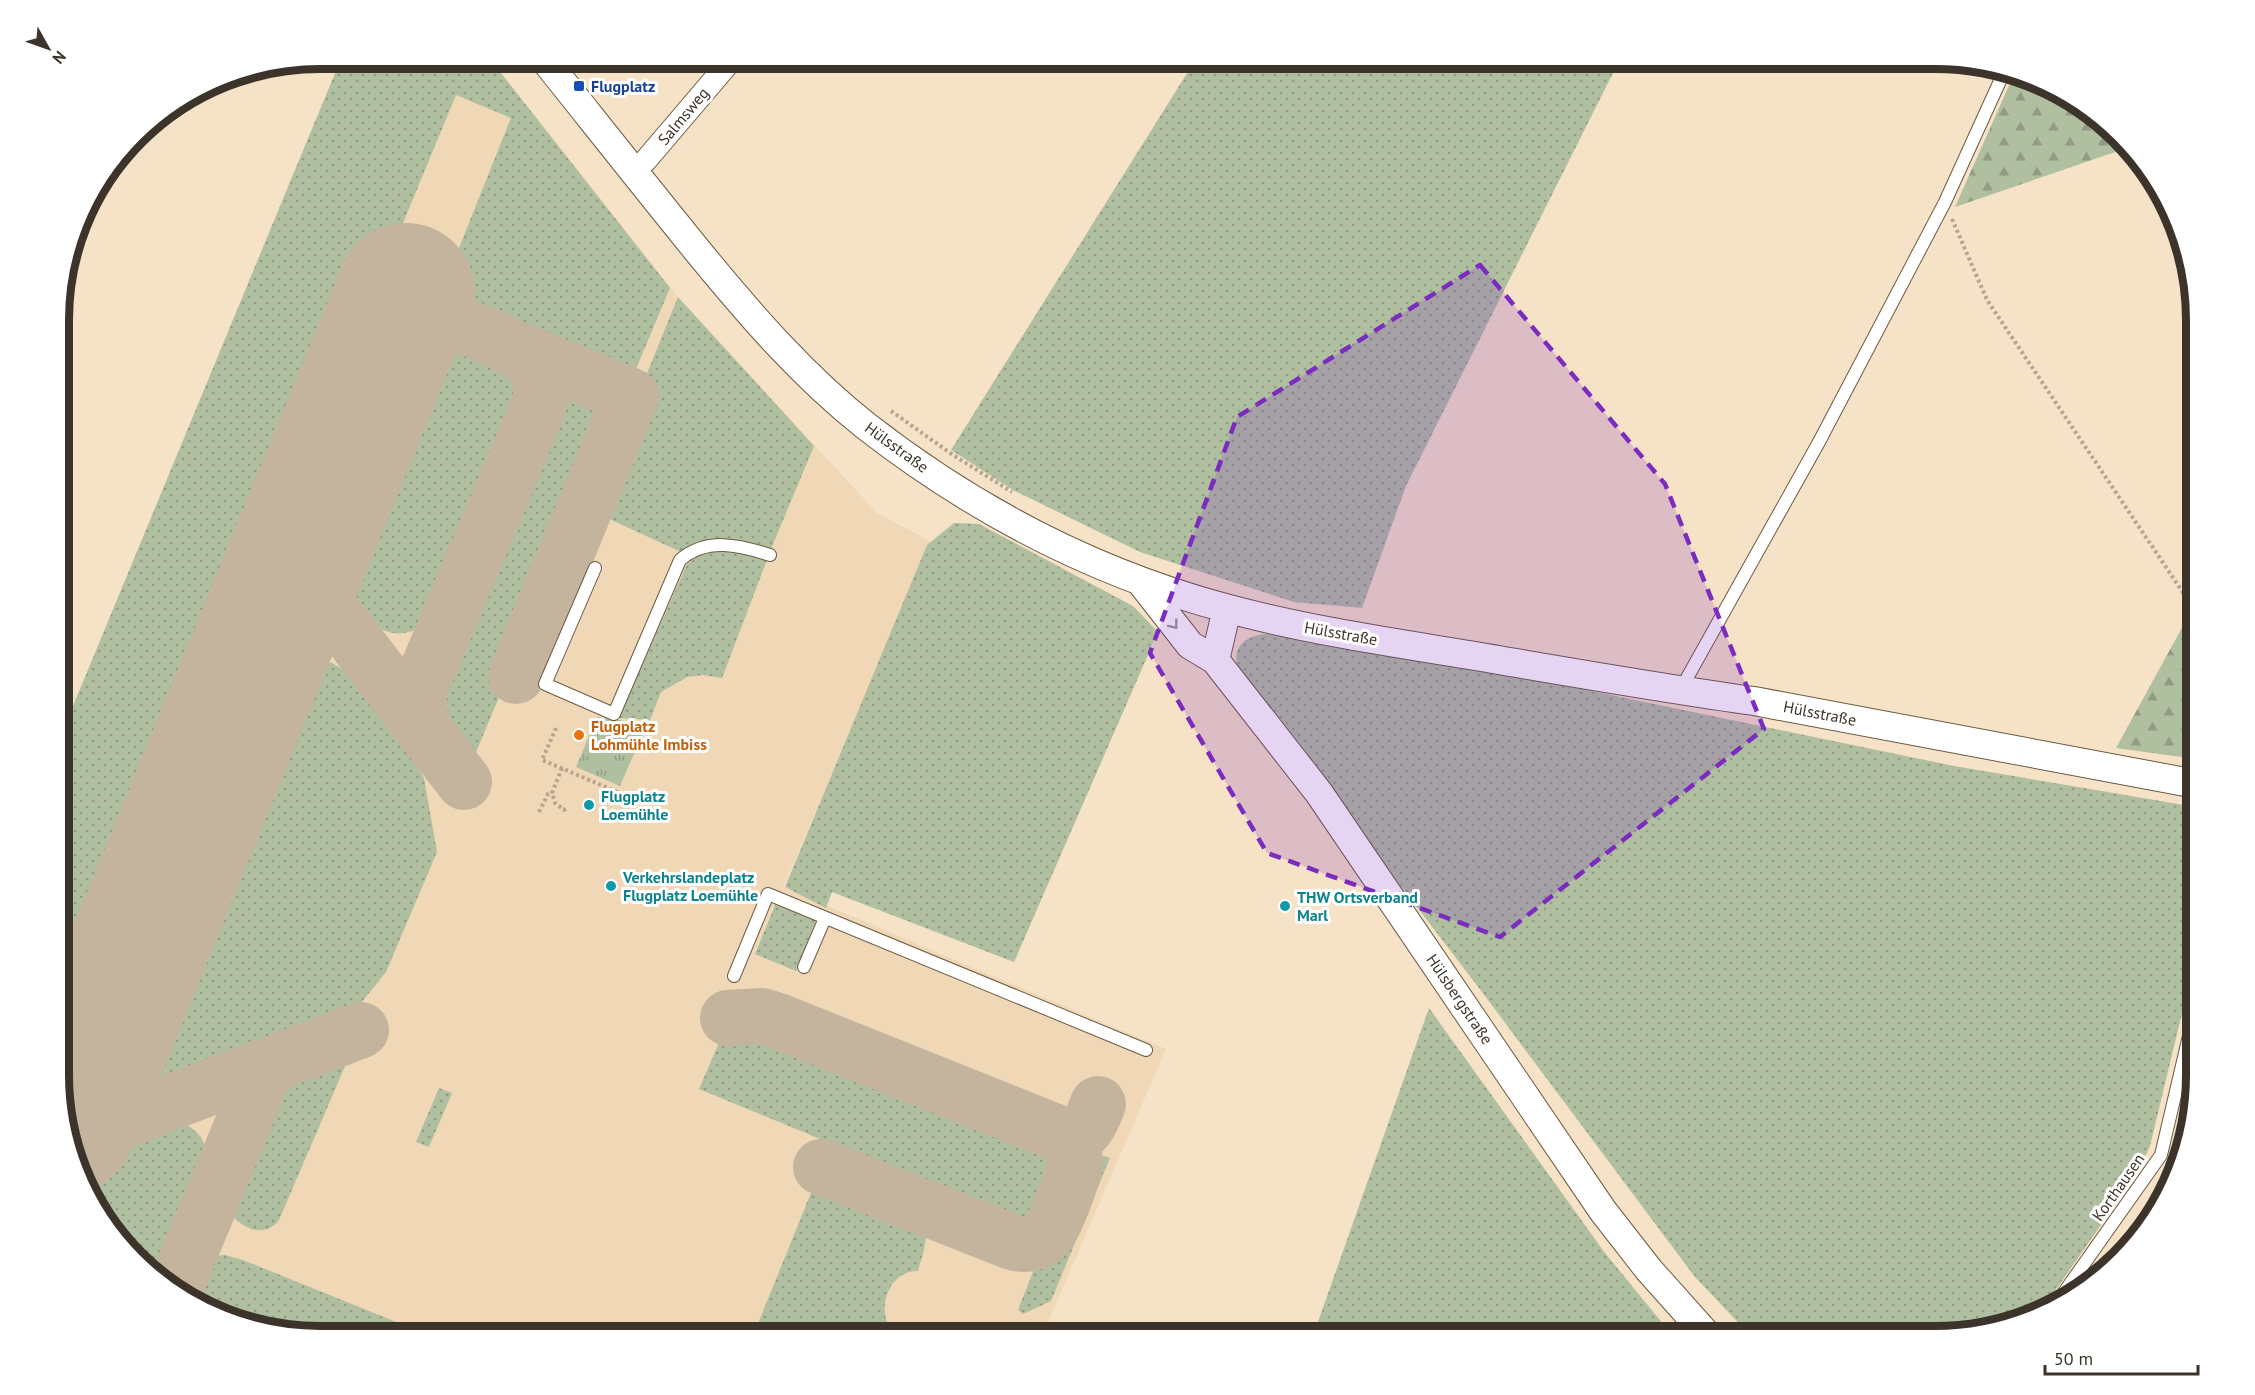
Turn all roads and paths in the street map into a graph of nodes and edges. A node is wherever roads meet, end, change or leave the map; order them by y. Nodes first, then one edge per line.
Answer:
1 (553, 69) edge
2 (723, 69) edge
3 (2001, 78) edge
4 (633, 172) junction
5 (1945, 202) junction
6 (889, 410) dead end
7 (1013, 493) dead end
8 (770, 555) dead end
9 (595, 568) dead end
10 (1140, 581) junction
11 (2186, 597) edge
12 (1227, 609) junction
13 (1215, 660) junction
14 (1683, 691) junction
15 (556, 728) dead end
16 (562, 768) junction
17 (2186, 782) edge
18 (552, 793) junction
19 (646, 804) dead end
20 (566, 808) dead end
21 (539, 812) dead end
22 (825, 918) junction
23 (804, 968) dead end
24 (734, 976) dead end
25 (2186, 1049) edge
26 (1146, 1050) dead end
27 (2067, 1288) edge
28 (1699, 1326) edge

1 - 4 street, Hülsstraße
2 - 4 street, Salmsweg
3 - 5 lane
4 - 10 street, Hülsstraße
5 - 11 path
5 - 14 lane
6 - 7 path
8 - 9 lane
10 - 12 street, Hülsstraße
10 -> 13 street, Hülsbergstraße
12 - 13 street
12 - 14 street, Hülsstraße
13 - 28 street, Hülsbergstraße
14 - 17 street, Hülsstraße
15 - 16 path
16 - 18 path
16 - 19 path
18 - 20 path
18 - 21 path
22 - 23 lane
22 - 24 lane
22 - 26 lane
25 - 27 lane, Korthausen

